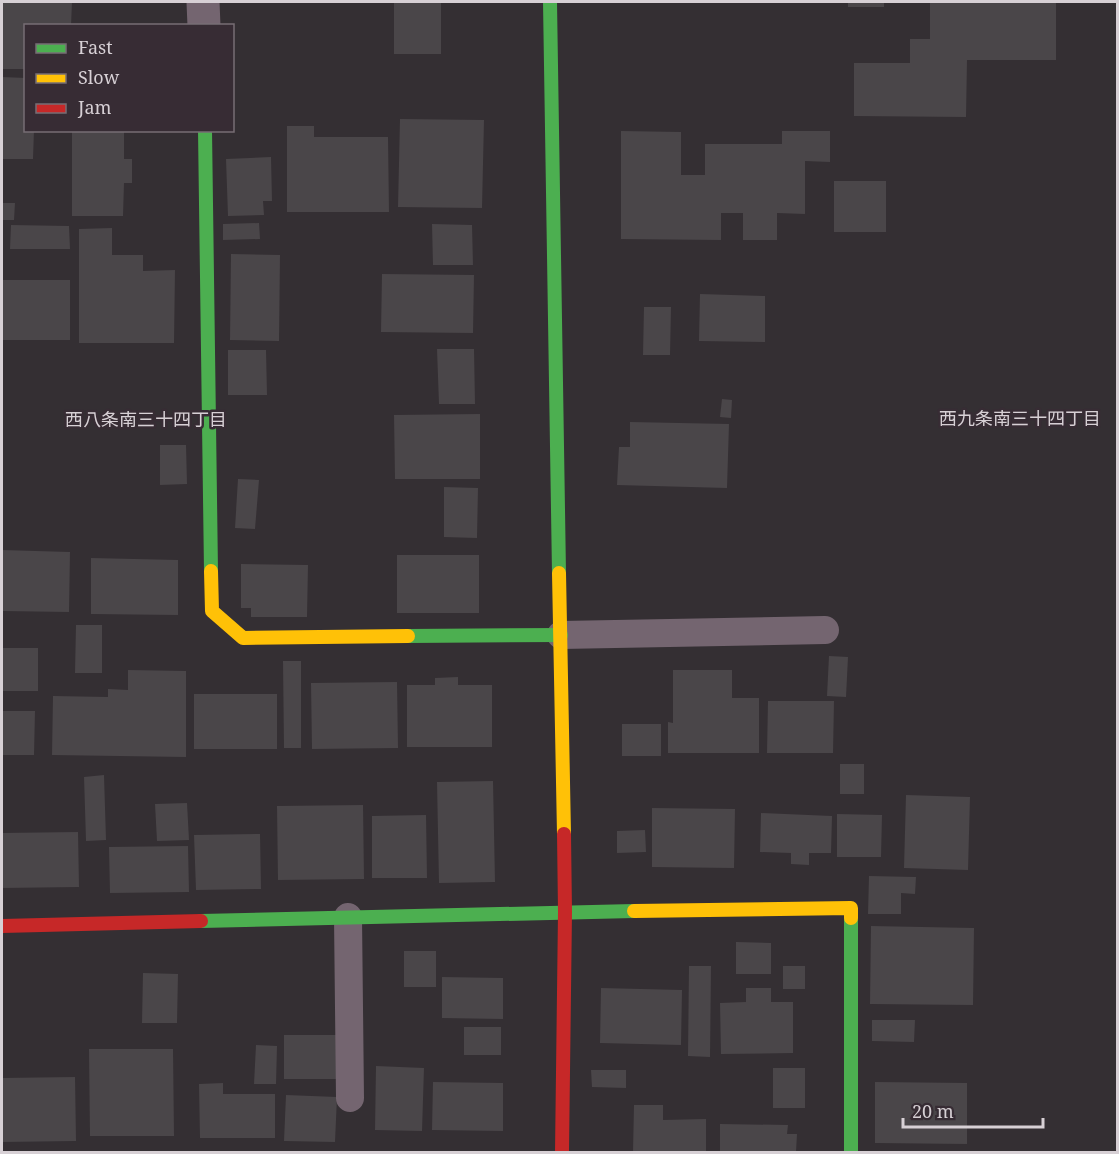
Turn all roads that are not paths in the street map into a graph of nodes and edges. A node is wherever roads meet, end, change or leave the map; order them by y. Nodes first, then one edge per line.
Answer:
1 (203, 2) edge
2 (550, 2) edge
3 (204, 24) edge
4 (205, 132) edge
5 (825, 630) dead end
6 (561, 635) junction
7 (565, 912) junction
8 (348, 917) junction
9 (2, 926) edge
10 (350, 1098) dead end
11 (562, 1152) edge
12 (851, 1152) edge

1 - 3 street
2 - 6 street
4 - 6 street
5 - 6 lane
6 - 7 street
7 - 8 street
7 - 11 street
7 - 12 street
8 - 9 street
8 - 10 lane

